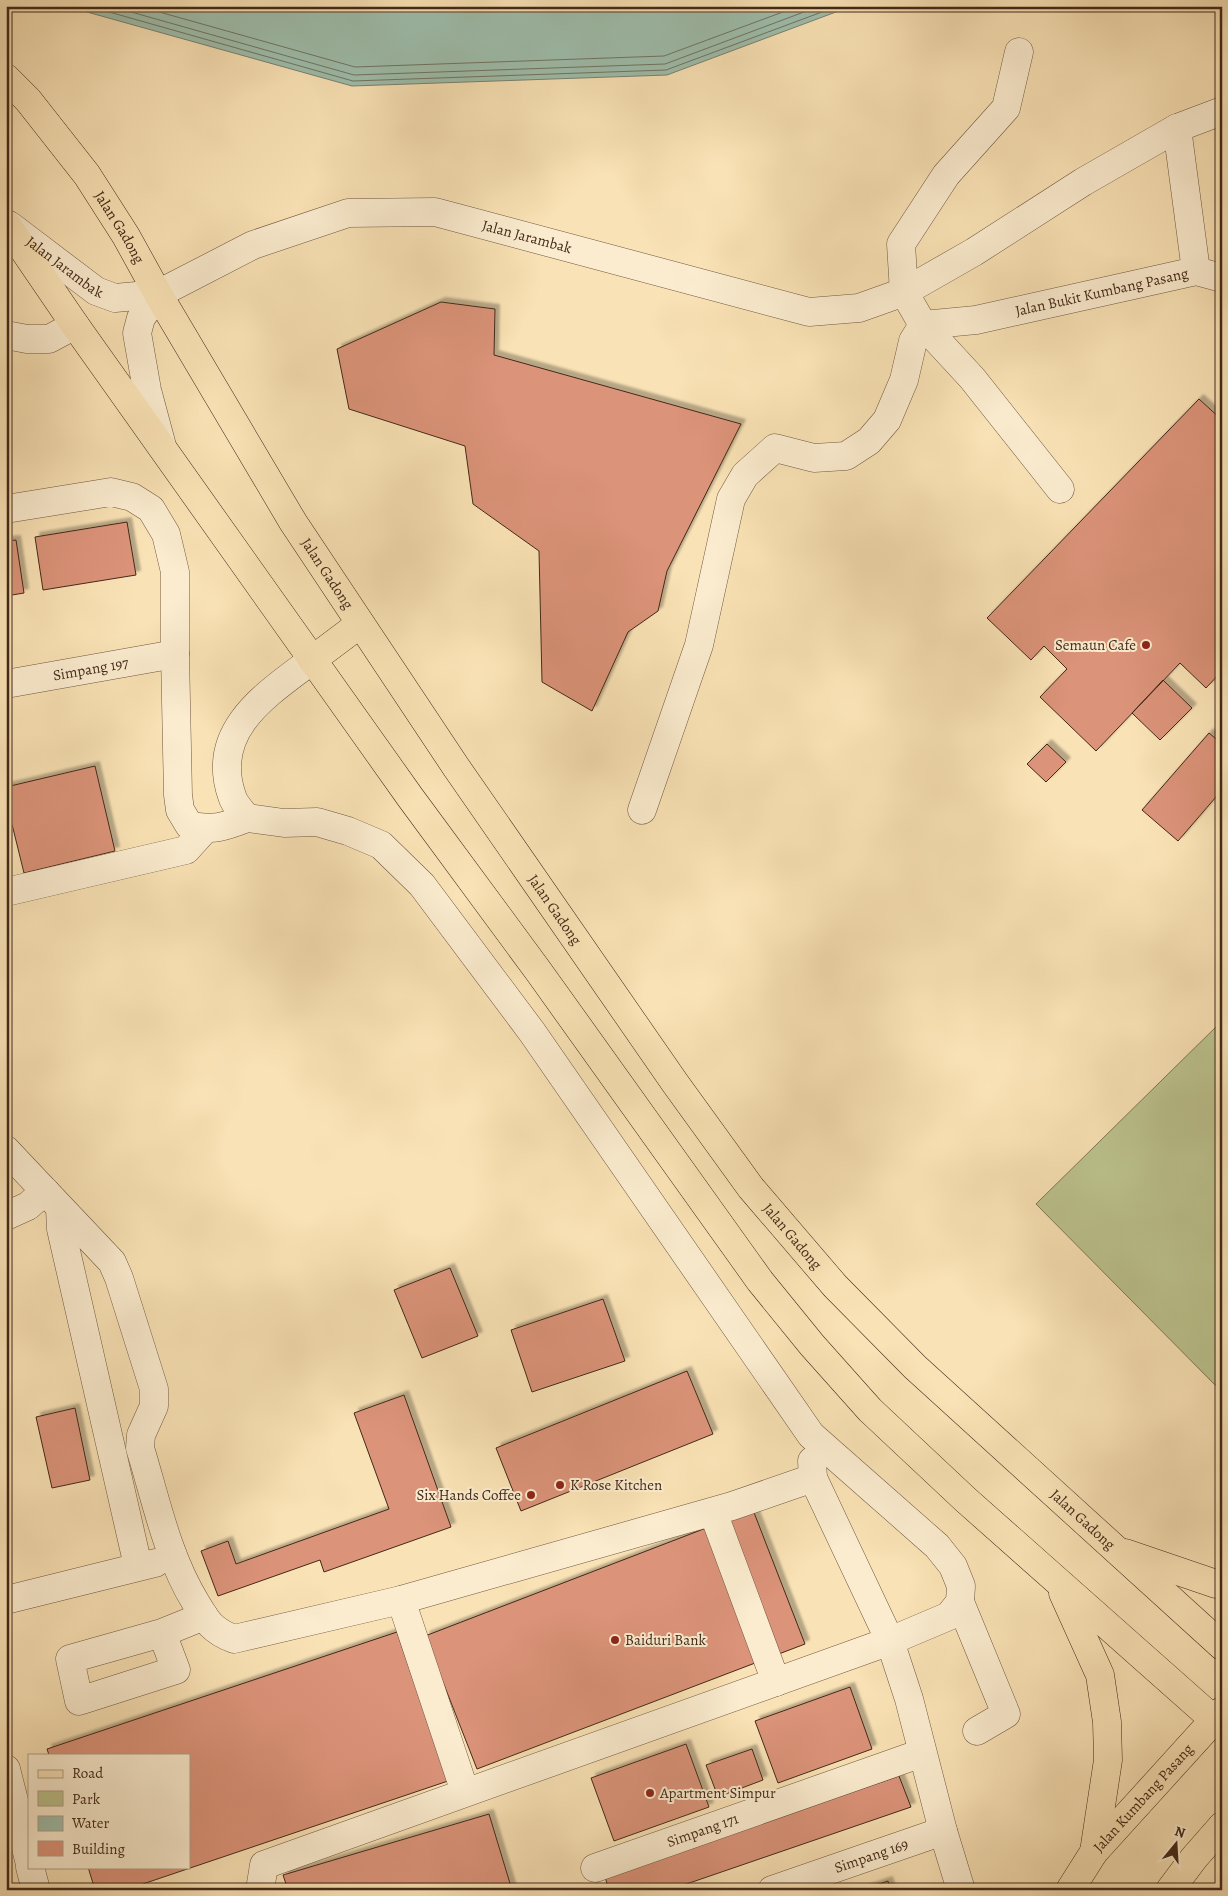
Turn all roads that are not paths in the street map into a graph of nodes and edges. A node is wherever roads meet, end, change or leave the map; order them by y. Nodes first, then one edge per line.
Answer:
1 (1018, 52) dead end
2 (6, 78) edge
3 (1222, 111) edge
4 (1177, 128) junction
5 (6, 224) edge
6 (1209, 274) edge
7 (904, 292) junction
8 (158, 294) junction
9 (923, 324) junction
10 (76, 325) junction
11 (6, 336) edge
12 (163, 448) junction
13 (1060, 488) dead end
14 (6, 509) edge
15 (360, 624) junction
16 (174, 654) junction
17 (312, 660) junction
18 (6, 684) edge
19 (642, 810) dead end
20 (247, 818) junction
21 (205, 829) junction
22 (6, 892) edge
23 (6, 1150) edge
24 (52, 1200) junction
25 (6, 1216) edge
26 (811, 1435) junction
27 (813, 1478) junction
28 (713, 1512) junction
29 (1114, 1549) junction
30 (174, 1560) junction
31 (138, 1566) junction
32 (1059, 1584) junction
33 (1222, 1584) edge
34 (6, 1600) edge
35 (401, 1600) junction
36 (960, 1602) junction
37 (204, 1616) junction
38 (162, 1633) dead end
39 (890, 1641) junction
40 (1222, 1646) edge
41 (776, 1682) junction
42 (1219, 1719) edge
43 (977, 1731) dead end
44 (922, 1753) junction
45 (6, 1769) edge
46 (465, 1792) junction
47 (1222, 1826) edge
48 (943, 1831) junction
49 (1094, 1852) junction
50 (28, 1856) edge
51 (30, 1868) edge
52 (595, 1868) dead end
53 (36, 1890) edge
54 (260, 1890) edge
55 (772, 1890) edge
56 (961, 1890) edge
57 (1070, 1890) edge
58 (1170, 1890) edge

1 - 7 street
2 - 8 main road, Jalan Gadong
3 - 4 street
4 - 6 street, Jalan Bukit Kumbang Pasang
4 - 7 street
5 - 8 street, Jalan Jarambak
5 - 10 main road
6 - 9 street, Jalan Bukit Kumbang Pasang
7 - 8 street, Jalan Jarambak
7 - 9 street
8 - 12 street, Jalan Jarambak
8 - 15 main road, Jalan Gadong
9 - 13 street
9 - 19 street
10 - 11 street
10 - 12 main road
12 - 17 main road
14 - 16 street
15 - 17 main road
15 - 29 main road, Jalan Gadong
16 - 18 street, Simpang 197
16 - 21 street
17 - 20 street
17 - 32 main road
20 - 21 street
20 - 26 street
21 - 22 street
23 - 24 street
24 - 25 street
24 - 30 street
24 - 31 street
26 - 27 street
26 - 36 street
27 - 28 street
27 - 39 street
28 - 35 street
28 - 41 street
29 - 33 main road
29 - 40 main road, Jalan Gadong
30 - 31 street
30 - 37 street
31 - 34 street
32 - 42 main road
32 - 49 main road
35 - 37 street
35 - 46 street
36 - 39 street
36 - 43 street
37 - 38 street
39 - 41 street
39 - 44 street
41 - 46 street
42 - 49 main road, Jalan Kumbang Pasang
44 - 48 street
44 - 52 street, Simpang 171
45 - 50 street
46 - 54 street
47 - 58 main road
48 - 55 street, Simpang 169
48 - 56 street
49 - 57 main road, Jalan Kumbang Pasang
51 - 53 street

